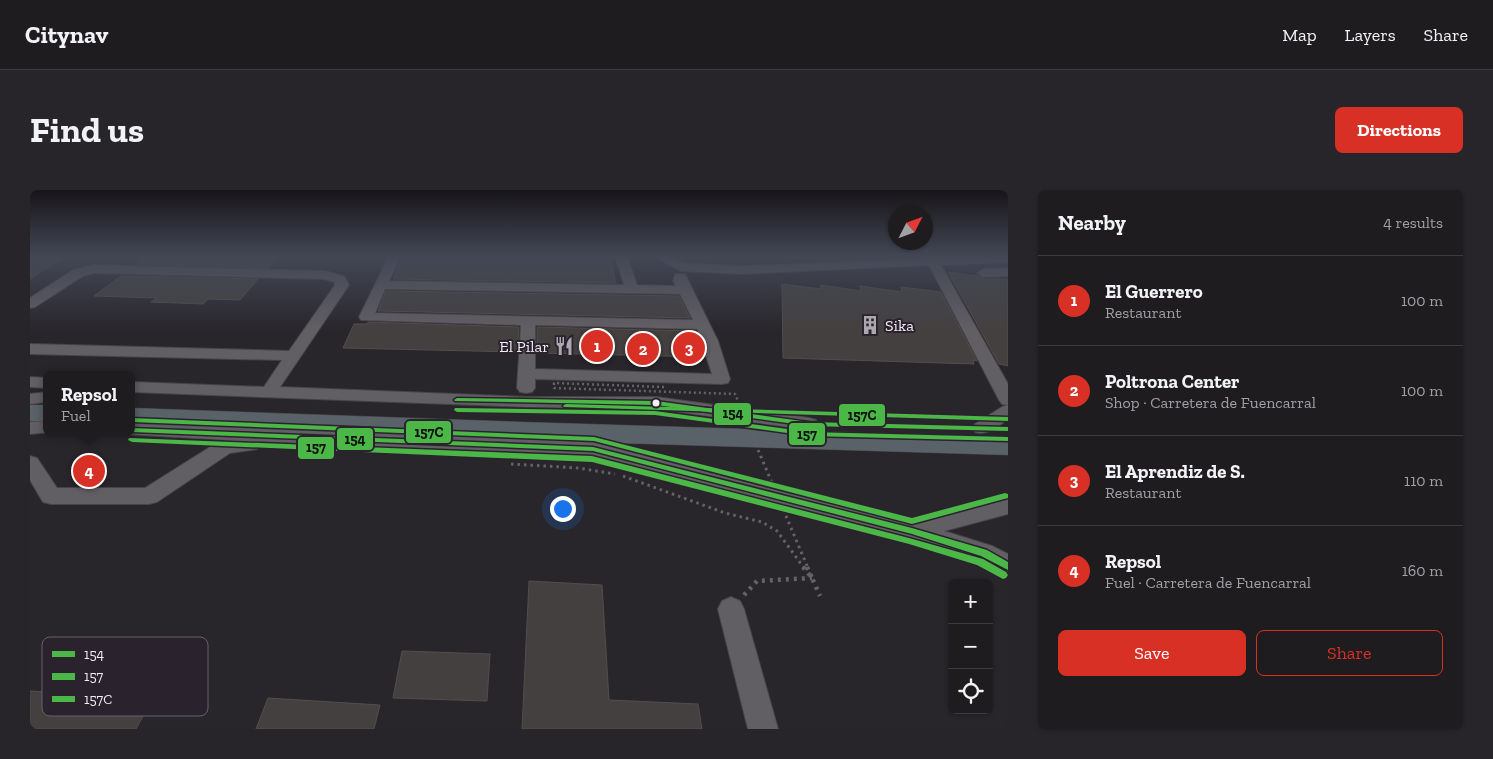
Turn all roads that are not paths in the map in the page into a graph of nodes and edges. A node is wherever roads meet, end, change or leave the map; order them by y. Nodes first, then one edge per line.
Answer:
1 (65, 281) edge
2 (340, 281) edge
3 (382, 281) edge
4 (629, 281) edge
5 (680, 281) edge
6 (943, 281) edge
7 (380, 285) junction
8 (632, 289) junction
9 (684, 290) junction
10 (30, 304) edge
11 (528, 322) junction
12 (703, 325) junction
13 (30, 349) edge
14 (295, 356) junction
15 (526, 374) junction
16 (30, 382) edge
17 (43, 383) edge
18 (135, 388) edge
19 (268, 393) junction
20 (43, 398) edge
21 (30, 399) edge
22 (1008, 400) edge
23 (135, 402) edge
24 (526, 402) junction
25 (1008, 411) edge
26 (30, 413) edge
27 (43, 414) edge
28 (135, 416) edge
29 (809, 424) junction
30 (43, 427) edge
31 (30, 428) edge
32 (982, 428) junction
33 (1008, 429) edge
34 (135, 430) edge
35 (300, 438) junction
36 (738, 438) junction
37 (1008, 446) edge
38 (593, 449) junction
39 (30, 463) edge
40 (1008, 506) edge
41 (912, 531) junction
42 (1008, 566) edge
43 (731, 609) road end
44 (763, 729) edge

1 - 10 street
2 - 14 street
3 - 7 street
4 - 8 street
5 - 9 street
6 - 22 street
7 - 8 street
7 - 11 street
8 - 9 street
9 - 12 street
11 - 12 street
11 - 15 street
12 - 15 street
13 - 14 street
14 - 19 street
15 - 24 street
16 - 17 street
18 - 19 street
19 - 24 street
20 - 21 highway
23 - 29 highway
24 - 29 street
25 - 32 street
26 - 27 highway
28 - 36 highway
29 - 32 highway
30 - 31 street
32 - 33 highway
34 - 35 street
35 - 38 street
35 - 39 street
36 - 37 highway
36 - 38 highway
38 - 41 street
40 - 41 street
41 - 42 street
43 - 44 street

